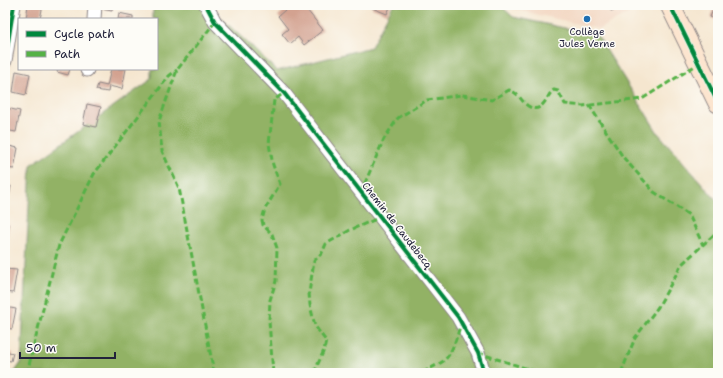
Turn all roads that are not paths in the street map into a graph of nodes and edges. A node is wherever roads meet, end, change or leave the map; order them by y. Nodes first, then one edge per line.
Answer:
1 (14, 5) edge
2 (95, 5) edge
3 (206, 5) edge
4 (670, 5) edge
5 (94, 18) edge
6 (5, 61) edge
7 (718, 102) edge
8 (484, 373) edge

1 - 6 street
2 - 5 street
3 - 8 street, Chemin de Caudebecq
4 - 7 street

